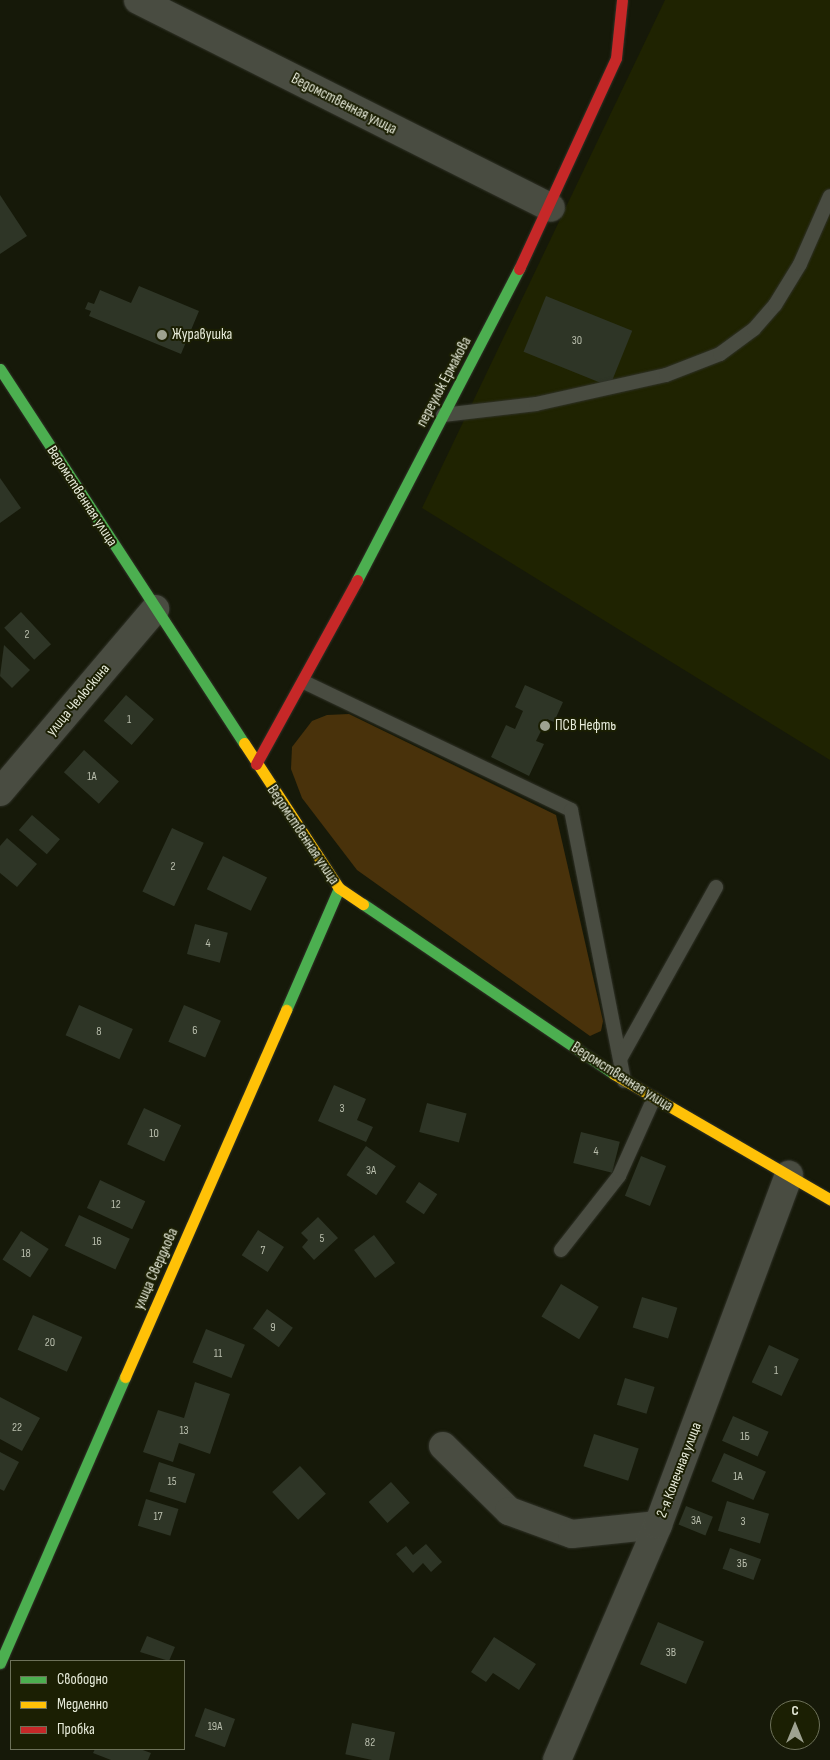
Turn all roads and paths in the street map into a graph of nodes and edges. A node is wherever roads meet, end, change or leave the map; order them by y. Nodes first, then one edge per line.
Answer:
1 (138, 0) edge
2 (622, 0) edge
3 (830, 196) edge
4 (551, 208) junction
5 (0, 369) edge
6 (443, 416) junction
7 (155, 608) junction
8 (304, 682) junction
9 (256, 764) junction
10 (0, 792) edge
11 (716, 887) dead end
12 (339, 888) junction
13 (620, 1059) junction
14 (624, 1081) junction
15 (654, 1098) junction
16 (789, 1175) junction
17 (830, 1199) edge
18 (561, 1250) dead end
19 (444, 1446) dead end
20 (658, 1525) junction
21 (0, 1663) edge
22 (557, 1760) edge

1 - 4 street, Ведомственная улица
2 - 4 street, переулок Ермакова
3 - 6 lane
4 - 6 street, переулок Ермакова
5 - 7 street, Ведомственная улица
6 - 8 street, переулок Ермакова
7 - 9 street, Ведомственная улица
7 - 10 street, улица Челюскина
8 - 9 street, переулок Ермакова
8 - 13 lane
9 - 12 street, Ведомственная улица
11 - 13 lane
12 - 14 street, Ведомственная улица
12 - 21 street, улица Свердлова
13 - 14 lane
14 - 15 street, Ведомственная улица
15 - 16 street, Ведомственная улица
15 - 18 lane
16 - 17 street, Ведомственная улица
16 - 20 street, 2-я Конечная улица
19 - 20 street
20 - 22 street, 2-я Конечная улица

